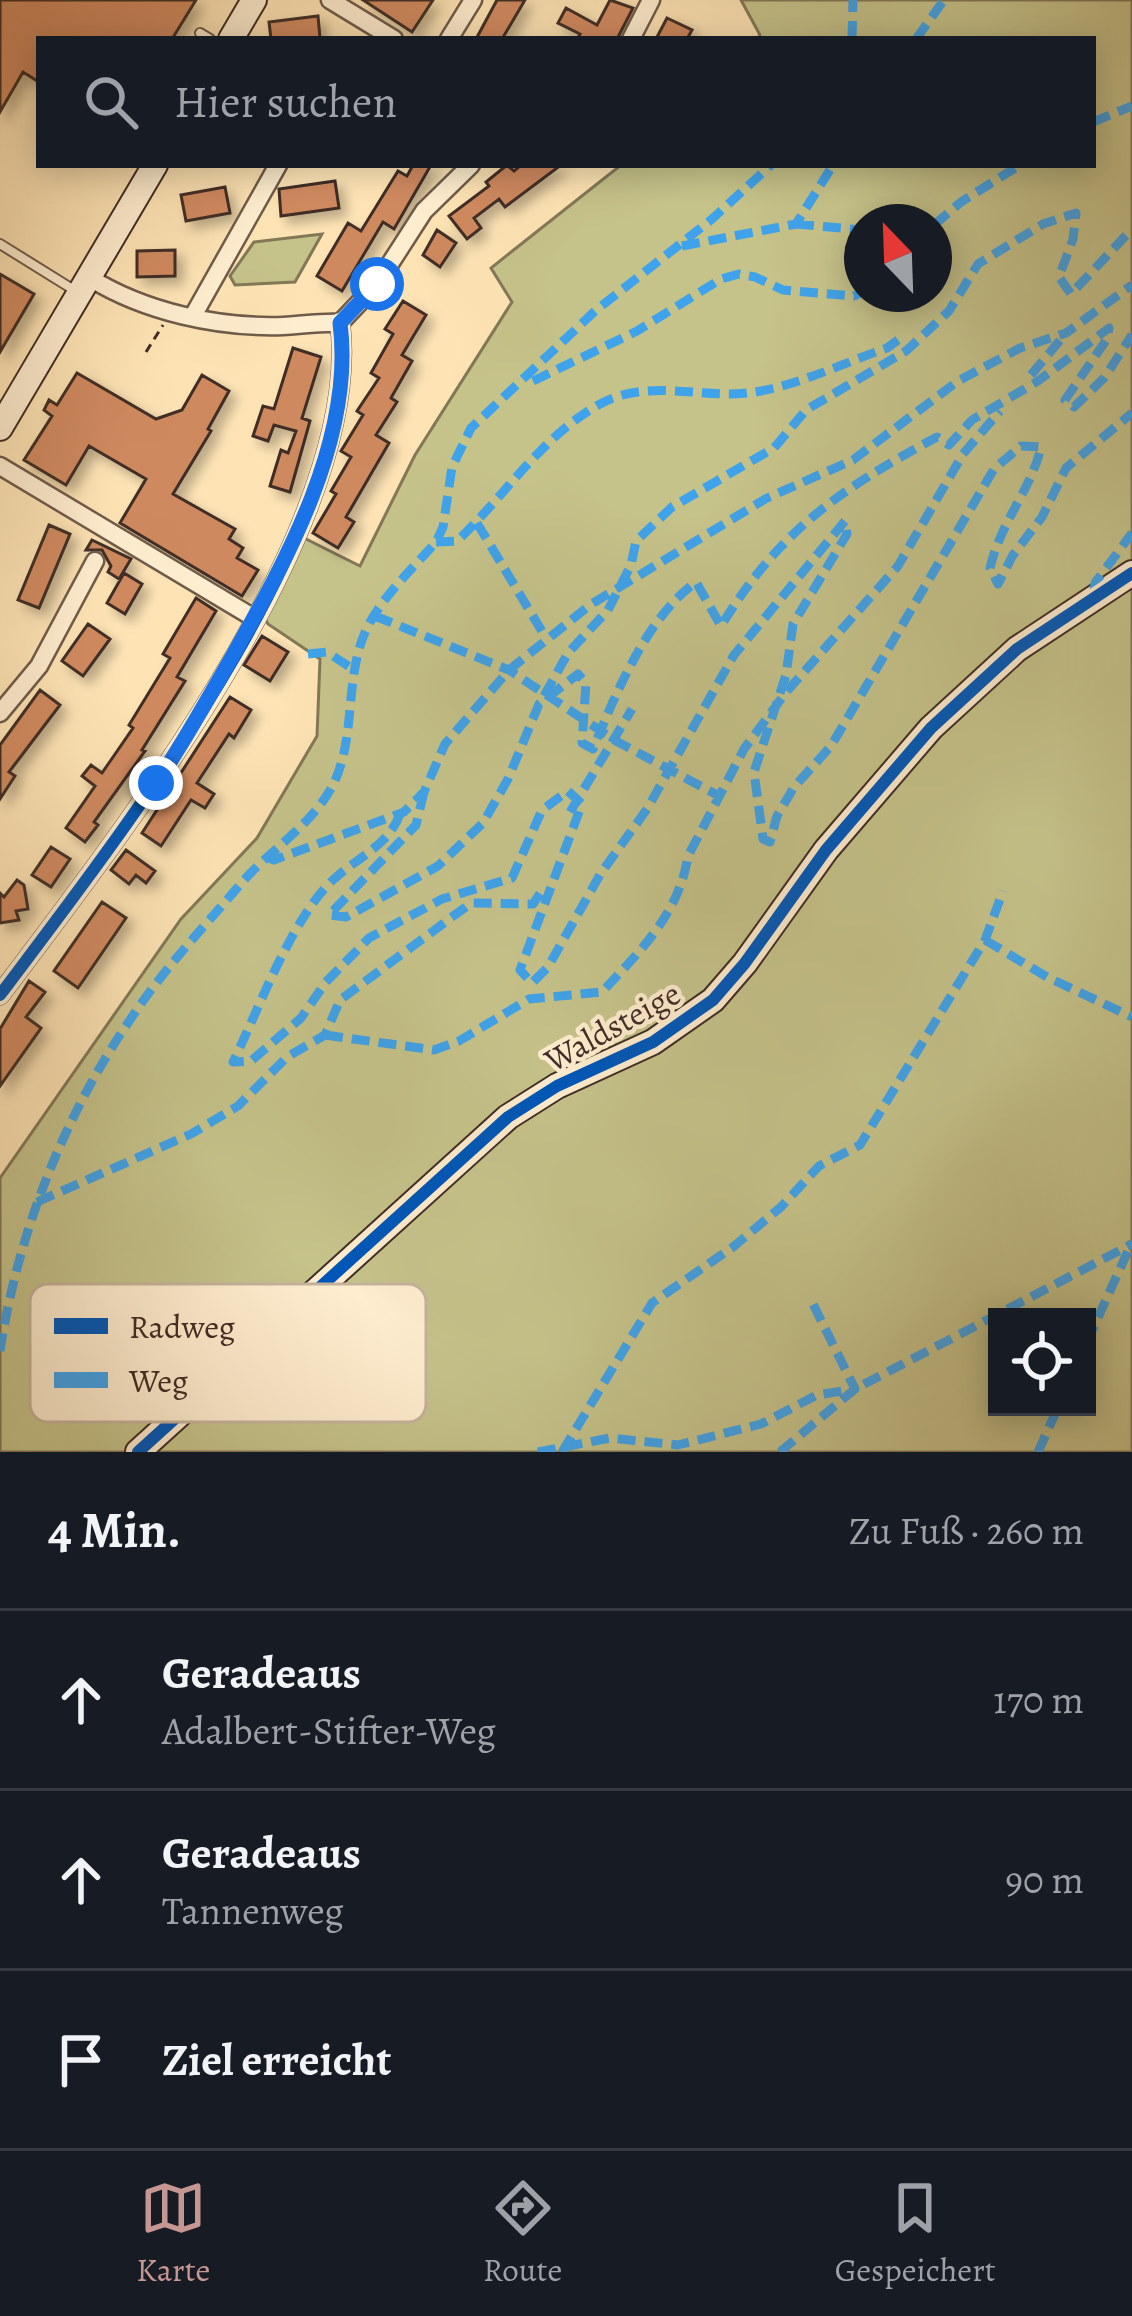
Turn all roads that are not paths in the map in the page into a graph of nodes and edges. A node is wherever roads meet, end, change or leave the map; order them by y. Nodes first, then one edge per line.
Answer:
1 (330, 0) edge
2 (473, 0) edge
3 (651, 0) edge
4 (251, 1) edge
5 (363, 21) junction
6 (200, 33) dead end
7 (205, 36) edge
8 (233, 36) edge
9 (354, 36) edge
10 (389, 36) edge
11 (451, 36) edge
12 (633, 36) edge
13 (153, 168) edge
14 (276, 168) edge
15 (468, 168) edge
16 (0, 244) edge
17 (85, 286) junction
18 (193, 316) junction
19 (340, 323) junction
20 (0, 428) edge
21 (0, 466) edge
22 (95, 560) dead end
23 (1132, 573) edge
24 (254, 618) junction
25 (0, 713) edge
26 (0, 995) edge
27 (324, 1284) edge
28 (171, 1422) edge
29 (138, 1452) edge

1 - 5 street
2 - 11 street
3 - 12 street
4 - 8 street
5 - 9 street
5 - 10 street
6 - 7 lane
13 - 17 street
14 - 18 street
15 - 19 street
16 - 17 lane
17 - 18 street
17 - 20 street
18 - 19 street
19 - 24 street
21 - 24 street
22 - 25 street
23 - 27 street, Waldsteige
24 - 26 street
28 - 29 street, Waldsteige

